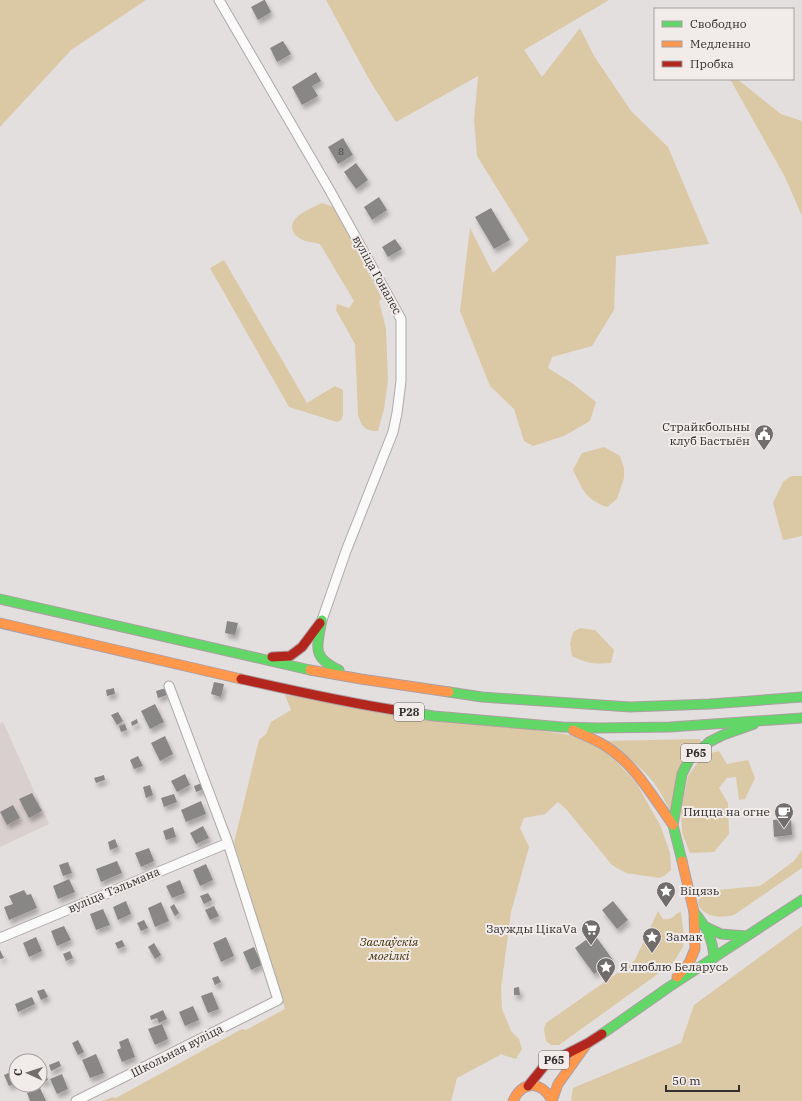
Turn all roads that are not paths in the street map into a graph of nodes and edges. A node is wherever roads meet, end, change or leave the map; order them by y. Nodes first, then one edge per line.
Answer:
1 (219, 0) edge
2 (0, 599) edge
3 (322, 620) junction
4 (0, 623) edge
5 (258, 658) junction
6 (361, 679) junction
7 (170, 686) dead end
8 (802, 696) edge
9 (802, 718) edge
10 (766, 721) junction
11 (562, 727) junction
12 (673, 826) junction
13 (228, 843) junction
14 (802, 900) edge
15 (694, 912) junction
16 (706, 927) junction
17 (747, 936) junction
18 (0, 938) edge
19 (694, 949) junction
20 (714, 958) junction
21 (669, 987) junction
22 (588, 1044) junction
23 (528, 1086) junction
24 (76, 1101) edge
25 (513, 1101) edge
26 (552, 1101) edge

1 - 3 street, вуліца Гоналес
2 - 5 main road, Р28
3 - 5 main road
3 - 6 main road
4 - 11 main road, Р28
5 - 6 main road, Р28
6 - 8 main road, Р28
7 - 13 street
9 - 10 main road, Р28
10 - 11 main road, Р28
10 - 12 main road, Р65
11 - 12 main road, Р65
12 - 15 main road, Р65
13 - 18 street, вуліца Тэльмана
13 - 24 street, Школьная вуліца
14 - 17 main road, Р65
15 - 16 main road, Р65
15 - 19 main road, Р65
16 - 17 main road, Р65
16 - 20 main road, Р65
17 - 20 main road, Р65
19 - 20 main road
19 - 21 main road
20 - 21 main road, Р65
21 - 22 main road, Р65
22 - 23 main road, Р65
22 - 26 main road, Р65
23 - 25 main road, Р65
23 - 26 main road, Р65

